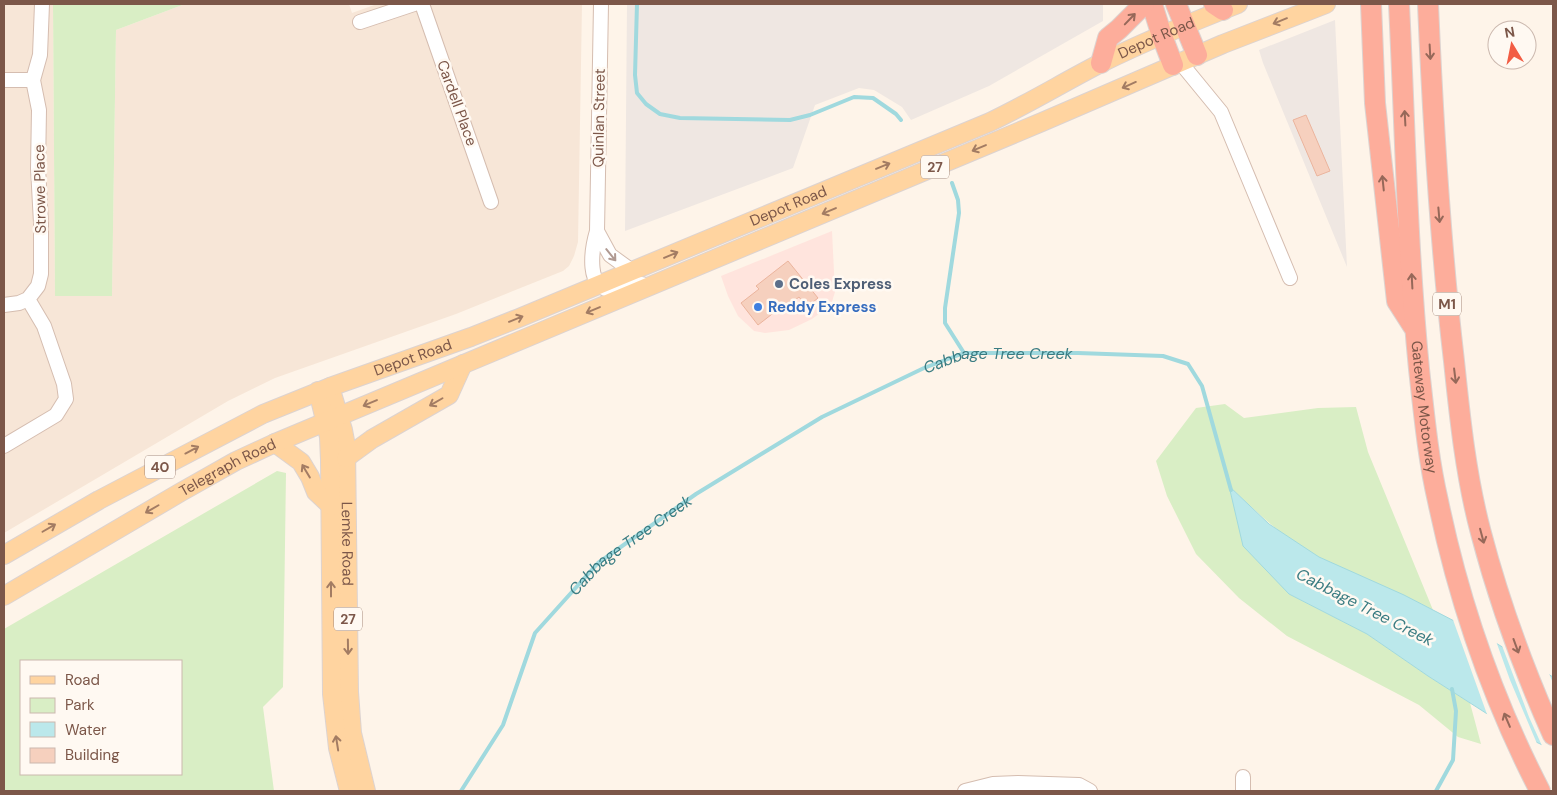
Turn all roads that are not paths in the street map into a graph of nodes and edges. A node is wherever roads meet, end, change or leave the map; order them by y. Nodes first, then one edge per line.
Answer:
1 (42, 4) edge
2 (414, 4) edge
3 (422, 4) edge
4 (601, 4) edge
5 (1144, 4) edge
6 (1152, 4) edge
7 (1176, 4) edge
8 (1326, 4) edge
9 (1399, 4) edge
10 (1428, 4) edge
11 (1225, 6) edge
12 (1371, 9) edge
13 (360, 22) dead end
14 (1185, 25) junction
15 (1162, 36) junction
16 (1184, 61) junction
17 (1101, 63) junction
18 (4, 80) edge
19 (33, 80) junction
20 (491, 202) dead end
21 (597, 231) junction
22 (632, 271) junction
23 (1290, 278) dead end
24 (599, 284) junction
25 (653, 285) junction
26 (28, 299) junction
27 (4, 305) edge
28 (1415, 329) junction
29 (463, 364) junction
30 (324, 389) junction
31 (332, 419) junction
32 (275, 442) junction
33 (4, 446) edge
34 (346, 458) junction
35 (331, 506) junction
36 (4, 555) edge
37 (4, 596) edge
38 (1553, 735) edge
39 (1243, 777) dead end
40 (364, 784) edge
41 (348, 791) edge
42 (965, 791) edge
43 (1090, 791) edge
44 (1244, 791) edge
45 (1540, 791) edge

1 - 19 street
2 - 13 street
3 - 20 street, Cardell Place
4 - 21 street, Quinlan Street
17 -> 5 highway
6 - 15 highway
7 - 14 highway
8 -> 16 main road, Depot Road / 27
28 -> 9 highway, Gateway Motorway / M1
10 -> 38 highway, M1
11 - 14 main road, Depot Road / 27
28 -> 12 highway
14 - 15 main road, Depot Road / 27
14 - 16 highway
15 - 16 highway
15 - 17 main road, Depot Road / 27
16 - 23 street
16 -> 25 main road, Depot Road / 27
22 -> 17 main road, Depot Road / 27
18 - 19 street
19 - 26 street, Strowe Place
21 -> 22 street, Quinlan Street
21 - 24 street, Quinlan Street
22 - 24 main road, Depot Road / 27
24 - 25 street
30 -> 24 main road, Depot Road / 27
25 -> 29 main road, Depot Road / 27
26 - 27 street
26 - 33 street
45 -> 28 highway, Gateway Motorway / M1
29 -> 31 main road, Telegraph Road / 40
29 -> 34 main road
30 - 31 main road, Lemke Road / 27
36 -> 30 main road, Telegraph Road / 40
31 - 32 main road, Telegraph Road / 40
31 - 34 main road, Lemke Road / 27
31 - 35 main road, Lemke Road / 27
35 -> 32 main road
32 -> 37 main road, Telegraph Road / 40
34 -> 40 main road, Lemke Road / 27
41 -> 35 main road, Lemke Road / 27
39 - 44 street
42 - 43 street

